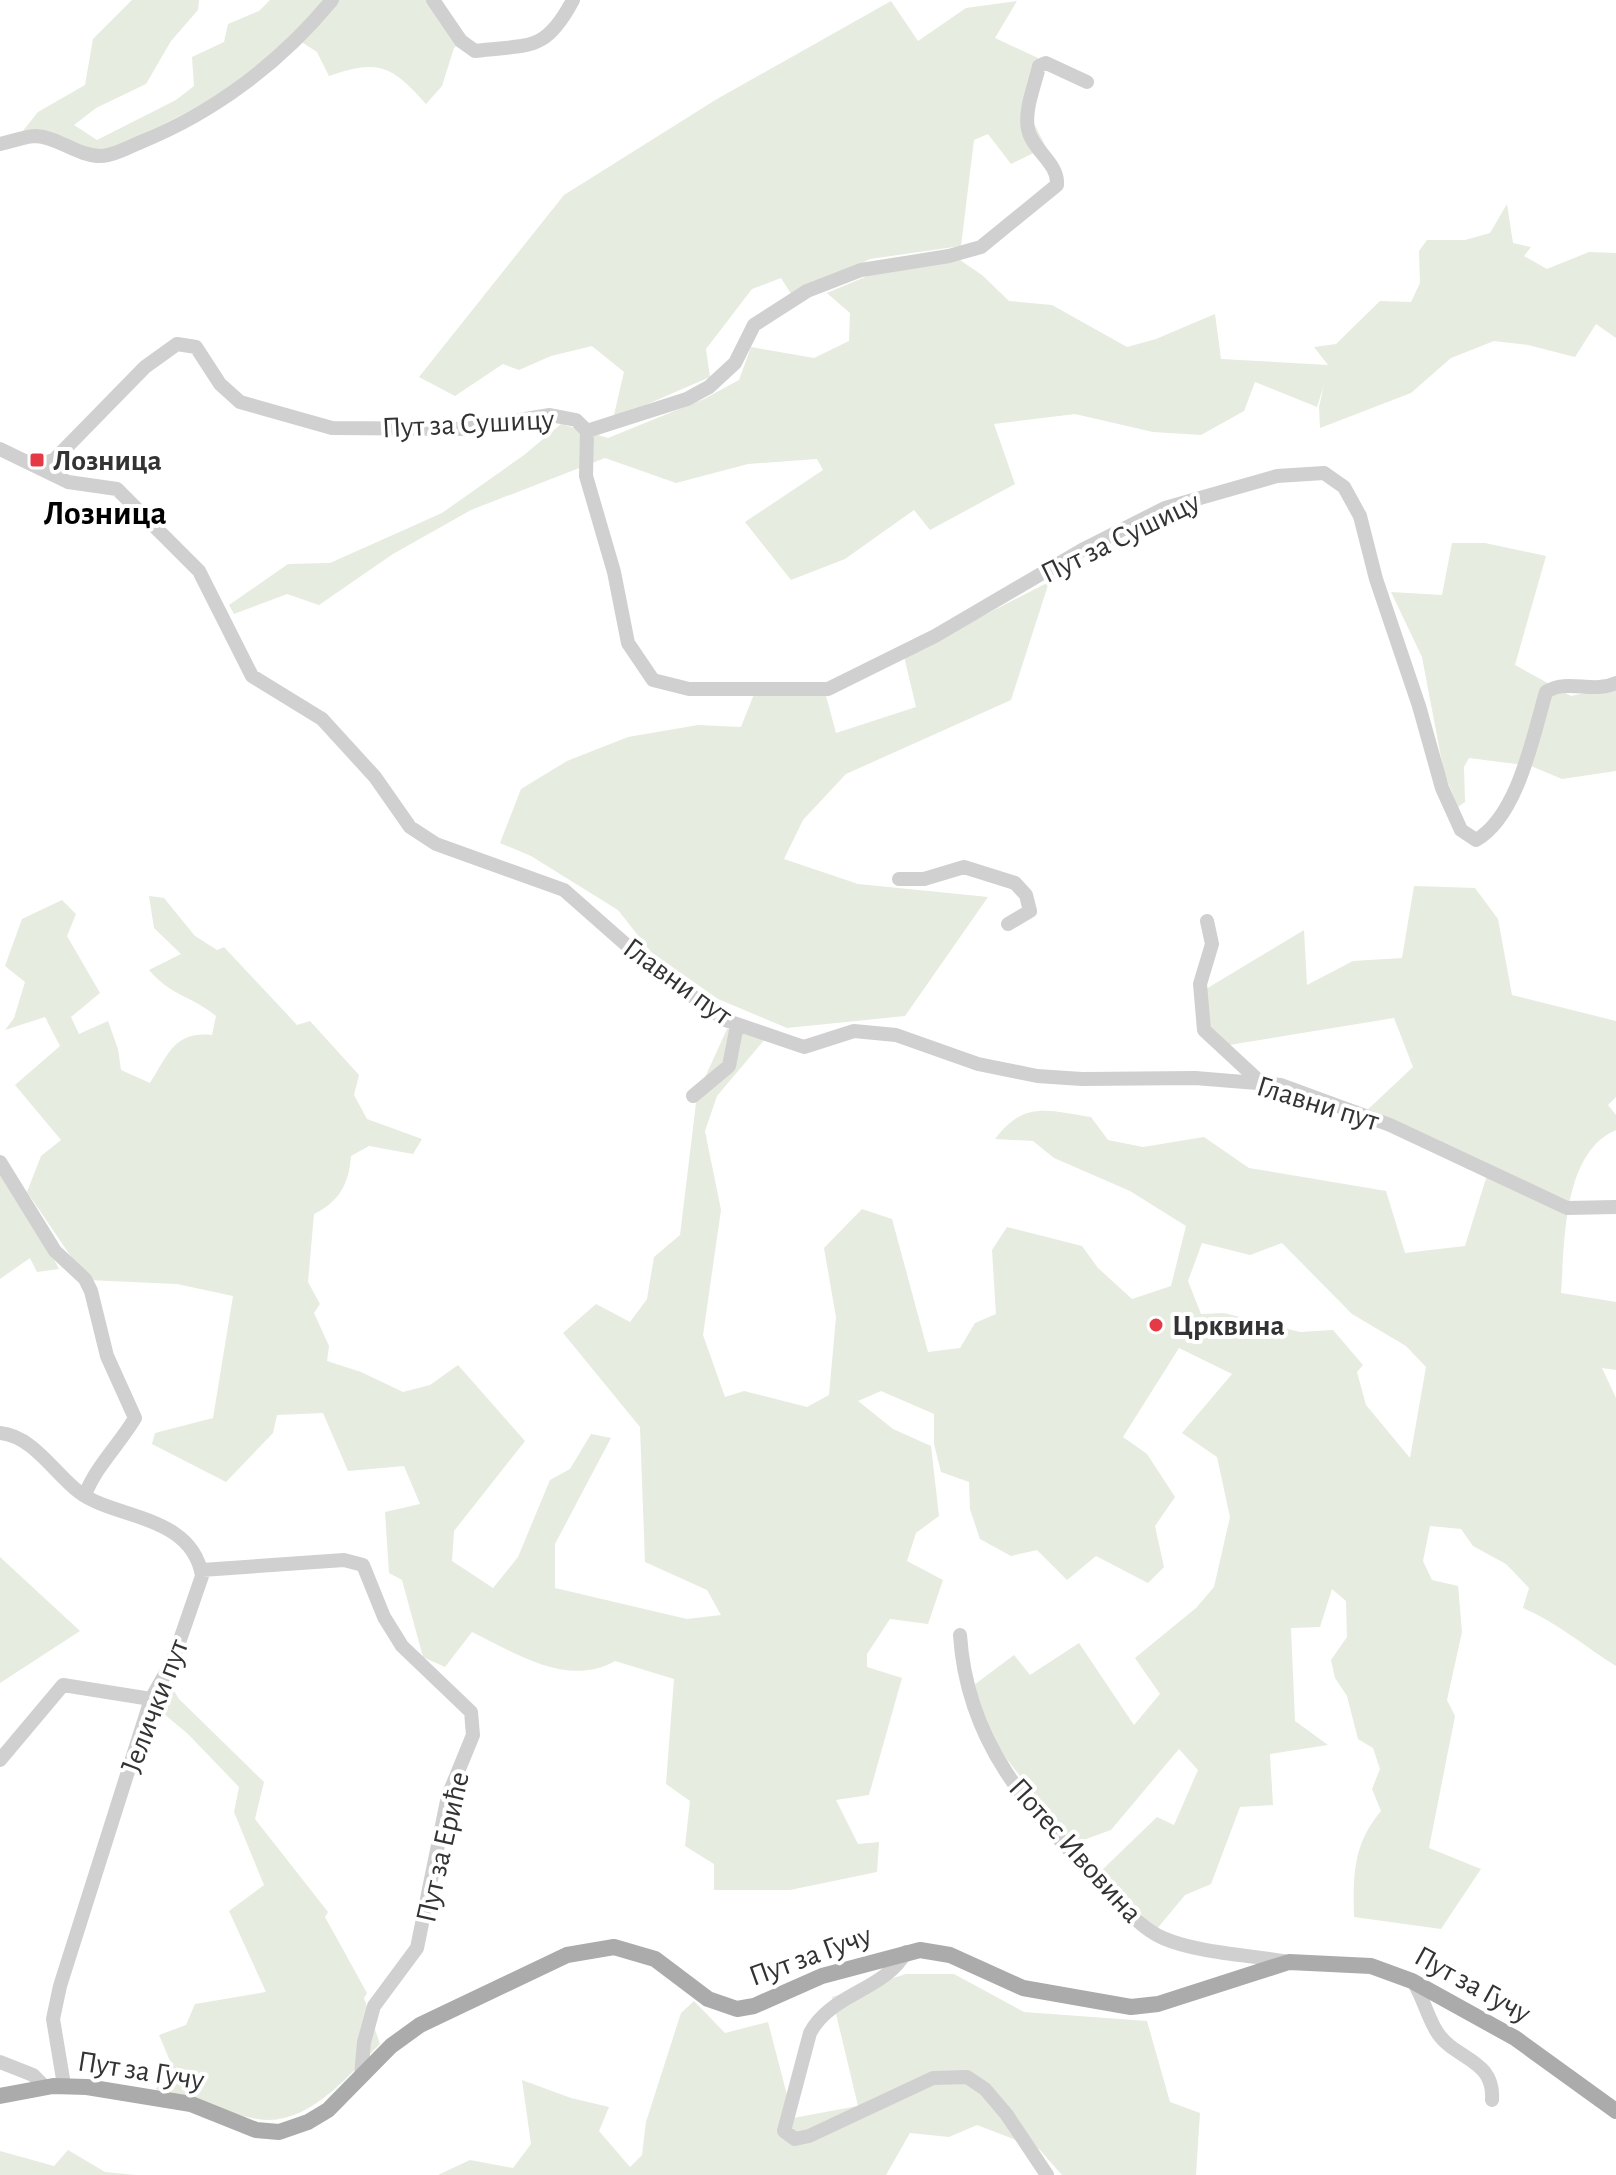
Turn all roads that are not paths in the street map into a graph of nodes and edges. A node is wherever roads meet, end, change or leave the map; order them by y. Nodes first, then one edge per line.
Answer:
1 (332, 0) edge
2 (433, 0) edge
3 (573, 0) edge
4 (1087, 82) dead end
5 (0, 144) edge
6 (587, 431) junction
7 (0, 449) edge
8 (39, 466) junction
9 (1616, 683) edge
10 (899, 879) dead end
11 (1207, 921) dead end
12 (1008, 924) dead end
13 (737, 1025) junction
14 (1259, 1081) junction
15 (693, 1096) dead end
16 (0, 1162) edge
17 (1616, 1207) edge
18 (0, 1433) edge
19 (85, 1495) junction
20 (202, 1570) junction
21 (960, 1635) dead end
22 (151, 1699) junction
23 (0, 1760) edge
24 (906, 1952) junction
25 (1289, 1962) junction
26 (1412, 1981) junction
27 (0, 2062) edge
28 (361, 2076) junction
29 (64, 2085) junction
30 (46, 2088) junction
31 (0, 2096) edge
32 (1492, 2100) dead end
33 (1616, 2111) edge
34 (1047, 2175) edge

1 - 5 street
2 - 3 street
4 - 6 street, Пут за Сушицу
6 - 8 street, Пут за Сушицу
6 - 9 street, Пут за Сушицу
7 - 8 street, Главни пут
8 - 13 street, Главни пут
10 - 12 street
11 - 14 street
13 - 14 street, Главни пут
13 - 15 street
14 - 17 street, Главни пут
16 - 19 street
18 - 19 street
19 - 20 street
20 - 22 street, Јелички пут
20 - 28 street, Пут за Ериће
21 - 25 street, Потес Ивовина
22 - 23 street
22 - 29 street, Јелички пут
24 - 25 main road, Пут за Гучу
24 - 28 main road, Пут за Гучу
24 - 34 street
25 - 26 main road, Пут за Гучу
26 - 32 street
26 - 33 main road, Пут за Гучу
27 - 30 street
28 - 29 main road, Пут за Гучу
29 - 30 main road, Пут за Гучу
30 - 31 main road, Пут за Гучу

